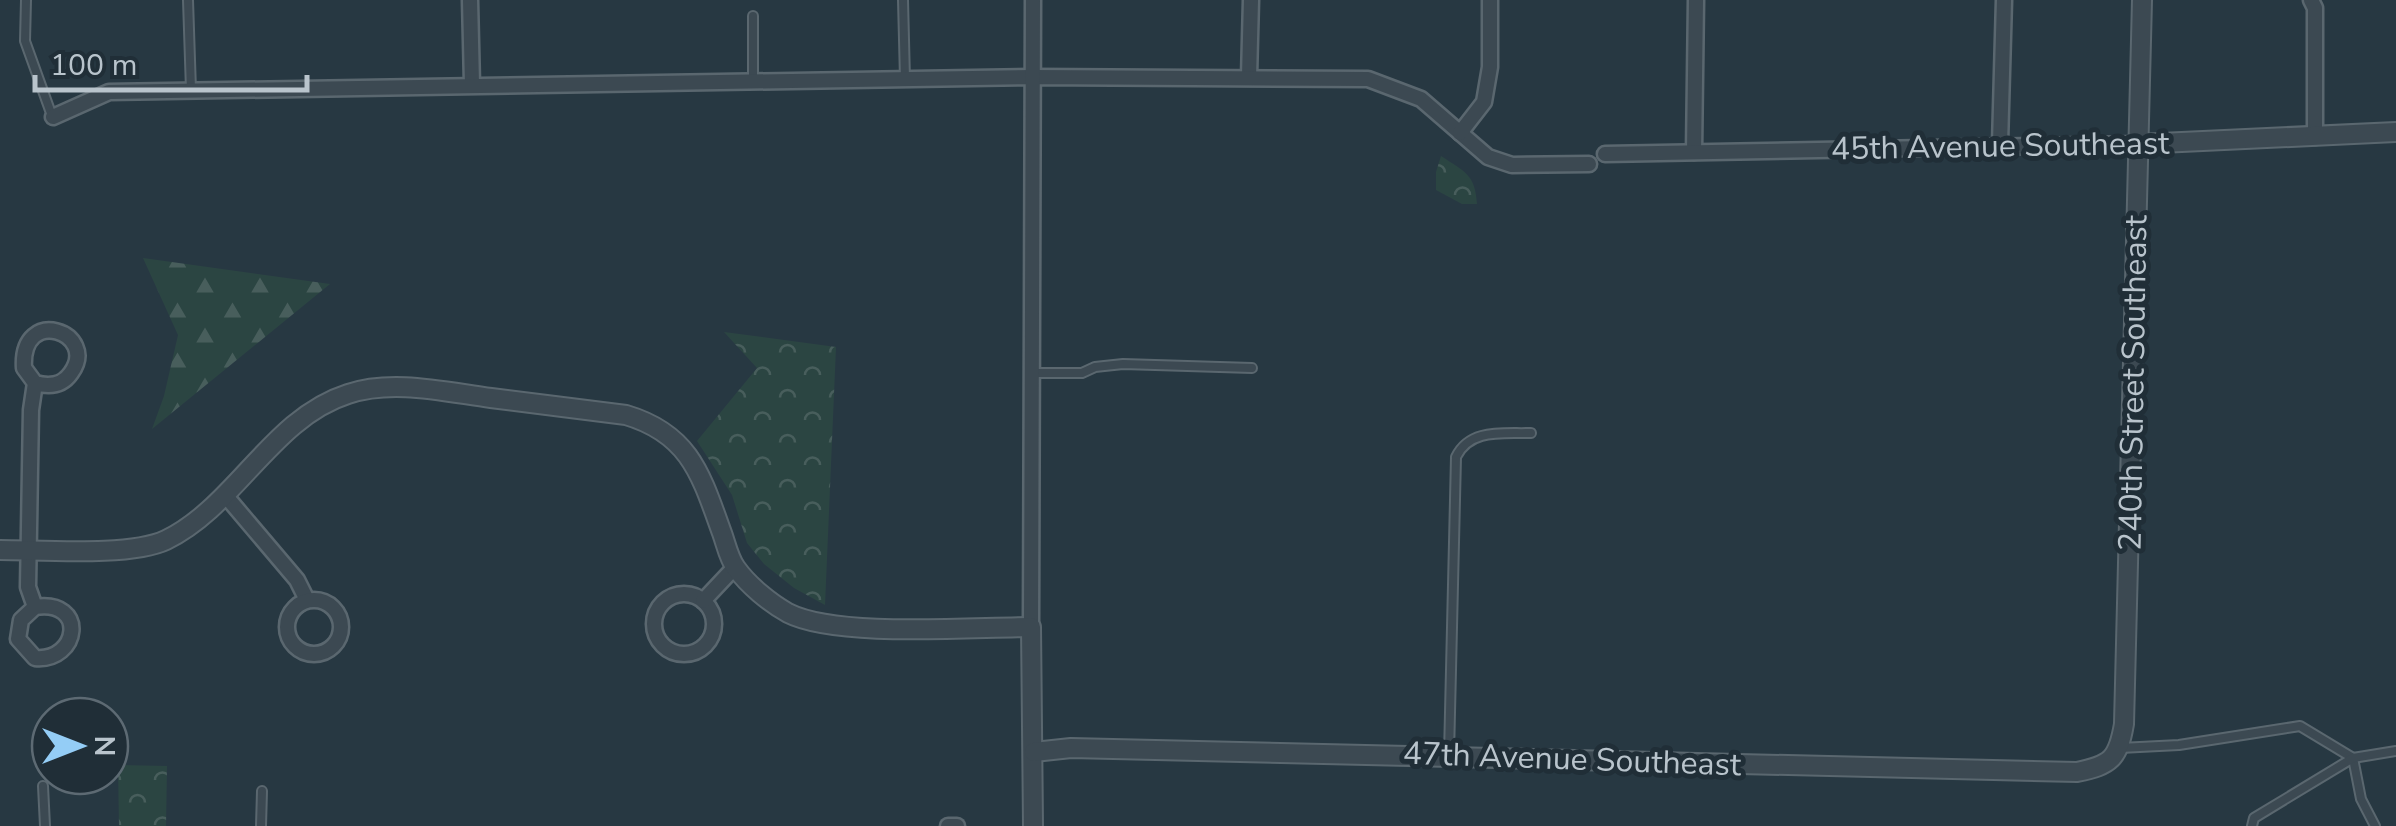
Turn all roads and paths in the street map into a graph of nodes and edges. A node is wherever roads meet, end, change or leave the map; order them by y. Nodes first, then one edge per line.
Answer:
1 (26, 0) edge
2 (188, 0) edge
3 (470, 0) edge
4 (904, 0) edge
5 (1033, 0) edge
6 (1251, 0) edge
7 (1490, 0) edge
8 (1696, 0) edge
9 (2004, 0) edge
10 (2142, 0) edge
11 (2311, 0) edge
12 (753, 16) dead end
13 (1033, 77) junction
14 (1249, 78) junction
15 (905, 80) junction
16 (753, 81) junction
17 (472, 84) junction
18 (192, 90) junction
19 (52, 117) joint
20 (1460, 132) junction
21 (2396, 132) edge
22 (2314, 137) junction
23 (2000, 144) junction
24 (2139, 144) junction
25 (1694, 152) junction
26 (1605, 154) dead end
27 (1589, 164) dead end
28 (1252, 368) dead end
29 (1032, 373) junction
30 (35, 383) dead end
31 (1531, 432) dead end
32 (225, 495) junction
33 (0, 550) edge
34 (28, 550) junction
35 (735, 567) junction
36 (307, 600) dead end
37 (704, 601) junction
38 (35, 607) dead end
39 (1032, 627) junction
40 (2396, 751) edge
41 (1034, 752) junction
42 (1449, 755) junction
43 (2115, 755) junction
44 (2353, 758) junction
45 (262, 790) dead end
46 (42, 796) edge
47 (44, 826) edge
48 (261, 826) edge
49 (948, 826) edge
50 (956, 826) edge
51 (1033, 826) edge
52 (2252, 826) edge
53 (2374, 826) edge

1 - 19 lane
2 - 18 lane
3 - 17 street
4 - 15 lane
5 - 13 street
6 - 14 street
7 - 20 street
8 - 25 street
9 - 23 street
10 - 24 street, 240th Street Southeast
11 - 22 street
12 - 16 lane
13 - 14 street
13 - 15 street
13 - 29 street
14 - 20 street
15 - 16 street
16 - 17 street
17 - 18 street
18 - 19 street
20 - 27 street
21 - 22 street, 45th Avenue Southeast
22 - 24 street, 45th Avenue Southeast
23 - 24 street, 45th Avenue Southeast
23 - 25 street, 45th Avenue Southeast
24 - 43 street, 240th Street Southeast
25 - 26 street, 45th Avenue Southeast
28 - 29 lane
29 - 39 street
30 - 34 street
31 - 42 lane
32 - 34 street
32 - 35 street
32 - 36 street
33 - 34 street
34 - 38 street
35 - 37 street
35 - 39 street
37 - 37 street
39 - 41 street
40 - 44 lane
41 - 42 street, 47th Avenue Southeast
41 - 51 street
42 - 43 street, 47th Avenue Southeast
43 - 44 lane
44 - 52 lane
44 - 53 lane
45 - 48 lane
46 - 47 lane
49 - 50 street

